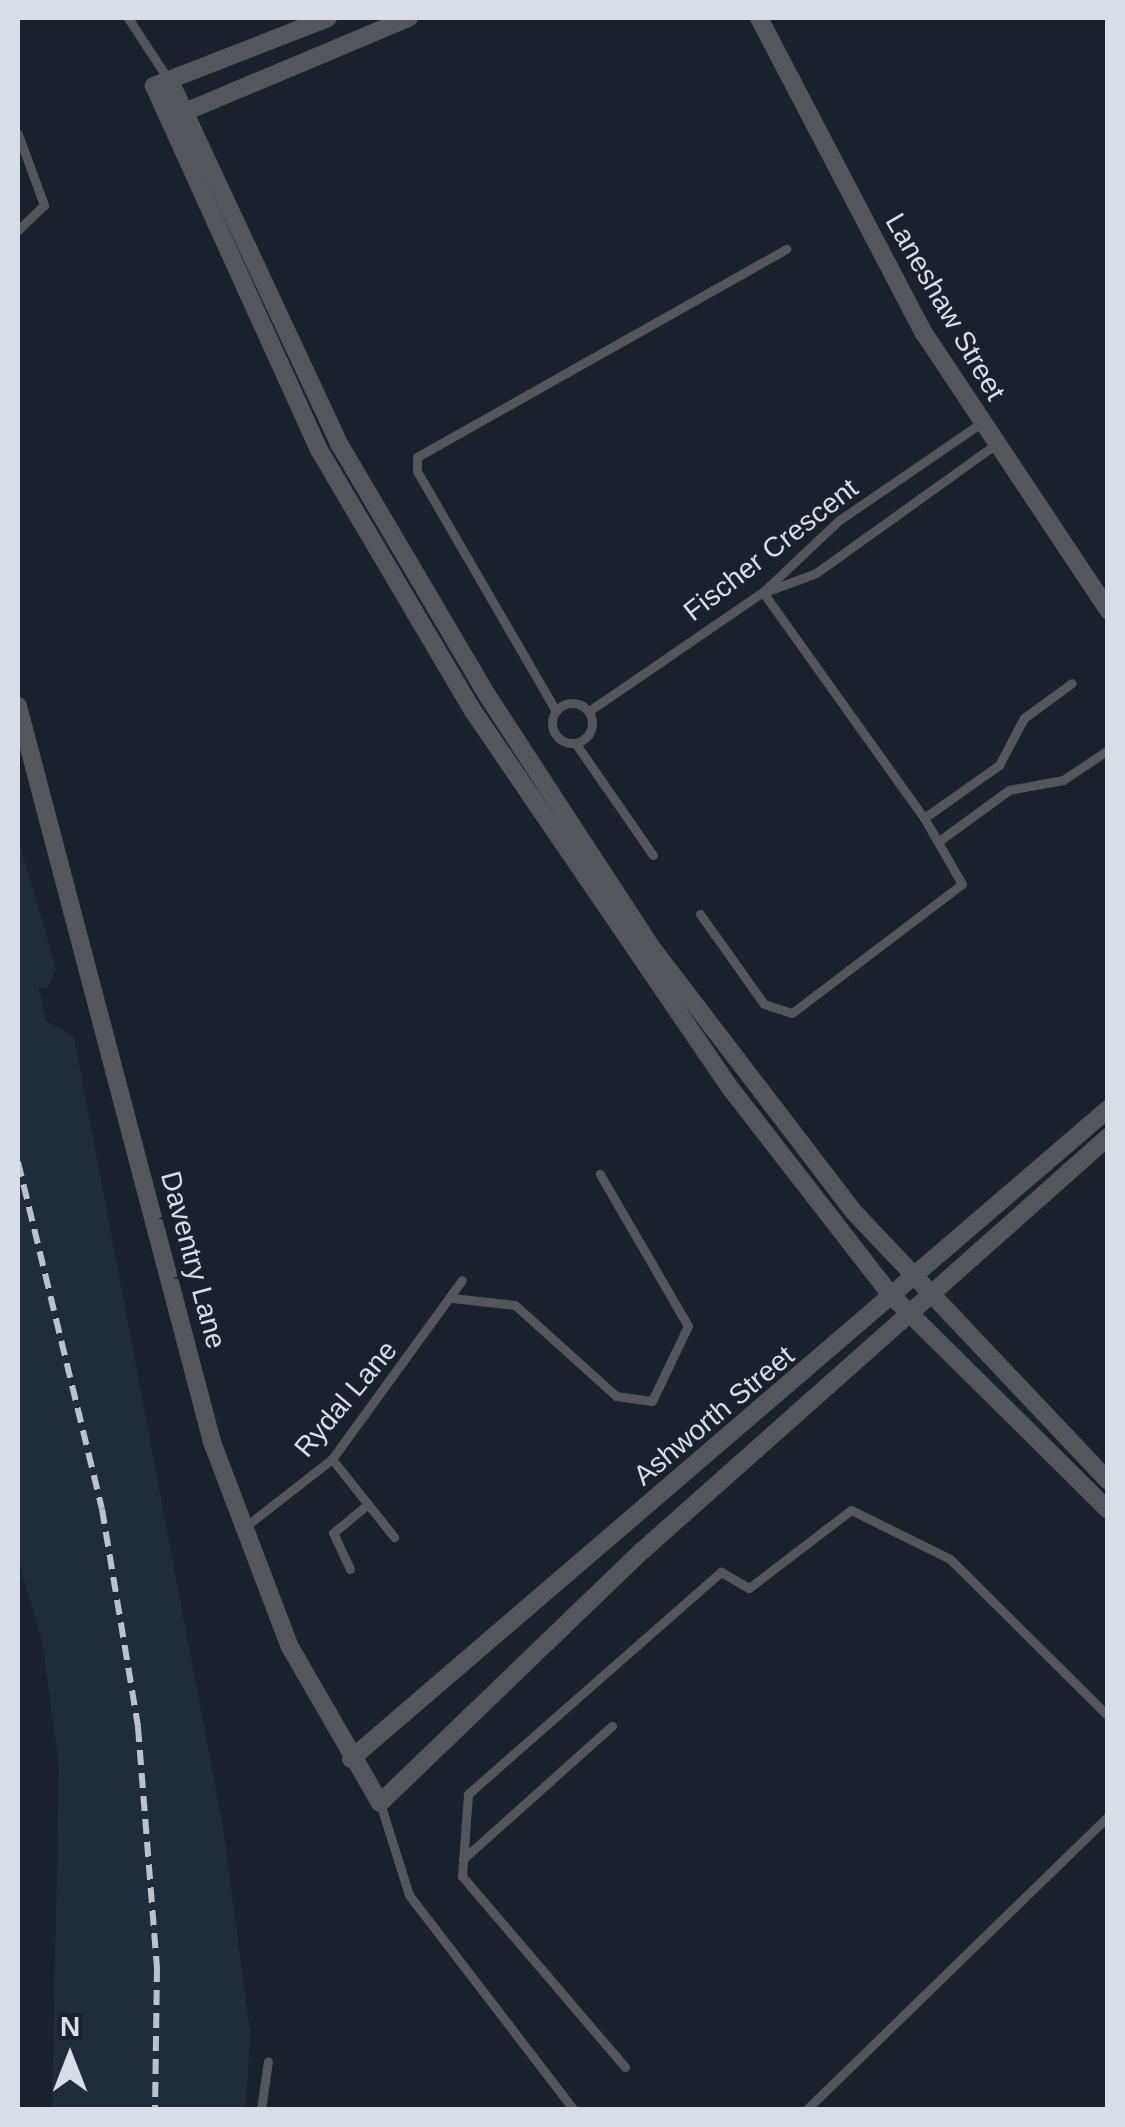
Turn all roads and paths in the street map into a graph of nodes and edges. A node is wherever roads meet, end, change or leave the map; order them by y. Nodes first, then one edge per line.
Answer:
1 (128, 18) edge
2 (328, 18) edge
3 (408, 18) edge
4 (760, 18) edge
5 (146, 53) junction
6 (162, 84) junction
7 (176, 116) junction
8 (18, 134) edge
9 (18, 230) edge
10 (786, 249) dead end
11 (981, 423) junction
12 (995, 445) junction
13 (762, 592) junction
14 (1108, 610) edge
15 (1072, 684) dead end
16 (18, 706) edge
17 (556, 711) junction
18 (589, 712) junction
19 (576, 744) junction
20 (1108, 750) edge
21 (924, 818) junction
22 (939, 841) junction
23 (653, 855) dead end
24 (700, 914) dead end
25 (1108, 1108) edge
26 (1108, 1137) edge
27 (600, 1174) dead end
28 (913, 1276) junction
29 (462, 1280) dead end
30 (890, 1295) junction
31 (932, 1296) junction
32 (452, 1298) junction
33 (910, 1316) junction
34 (332, 1459) junction
35 (1108, 1481) edge
36 (368, 1504) junction
37 (1108, 1510) edge
38 (244, 1528) junction
39 (394, 1537) dead end
40 (350, 1568) dead end
41 (1108, 1716) edge
42 (612, 1726) dead end
43 (351, 1759) junction
44 (380, 1803) junction
45 (1108, 1816) edge
46 (463, 1859) junction
47 (268, 2061) dead end
48 (625, 2067) dead end
49 (261, 2110) edge
50 (574, 2110) edge
51 (806, 2110) edge

1 - 5 lane
2 - 6 street
3 - 7 street
4 - 11 street, Laneshaw Street
5 - 6 lane
5 - 6 lane
6 - 7 street
7 - 28 street
7 - 30 street
8 - 9 lane
10 - 17 lane
11 - 12 street, Laneshaw Street
11 - 13 lane, Fischer Crescent
12 - 13 lane
12 - 14 street, Laneshaw Street
13 - 18 lane, Fischer Crescent
13 - 21 lane
15 - 21 lane
16 - 38 street, Daventry Lane
17 - 18 lane
17 - 19 lane
18 - 19 lane
19 - 23 lane
20 - 22 lane
21 - 22 lane
22 - 24 lane
25 - 28 street, Ashworth Street
26 - 31 street, Ashworth Street
27 - 32 lane
28 - 30 street, Ashworth Street
28 - 31 street
29 - 32 lane, Rydal Lane
30 - 33 street
30 - 43 street, Ashworth Street
31 - 33 street, Ashworth Street
31 - 35 street
32 - 34 lane, Rydal Lane
33 - 37 street
33 - 44 street, Ashworth Street
34 - 36 lane
34 - 38 lane, Rydal Lane
36 - 39 lane
36 - 40 lane
38 - 43 street, Daventry Lane
41 - 46 lane
42 - 46 lane
43 - 44 street, Daventry Lane
44 - 50 lane
45 - 51 lane
46 - 48 lane
47 - 49 lane

